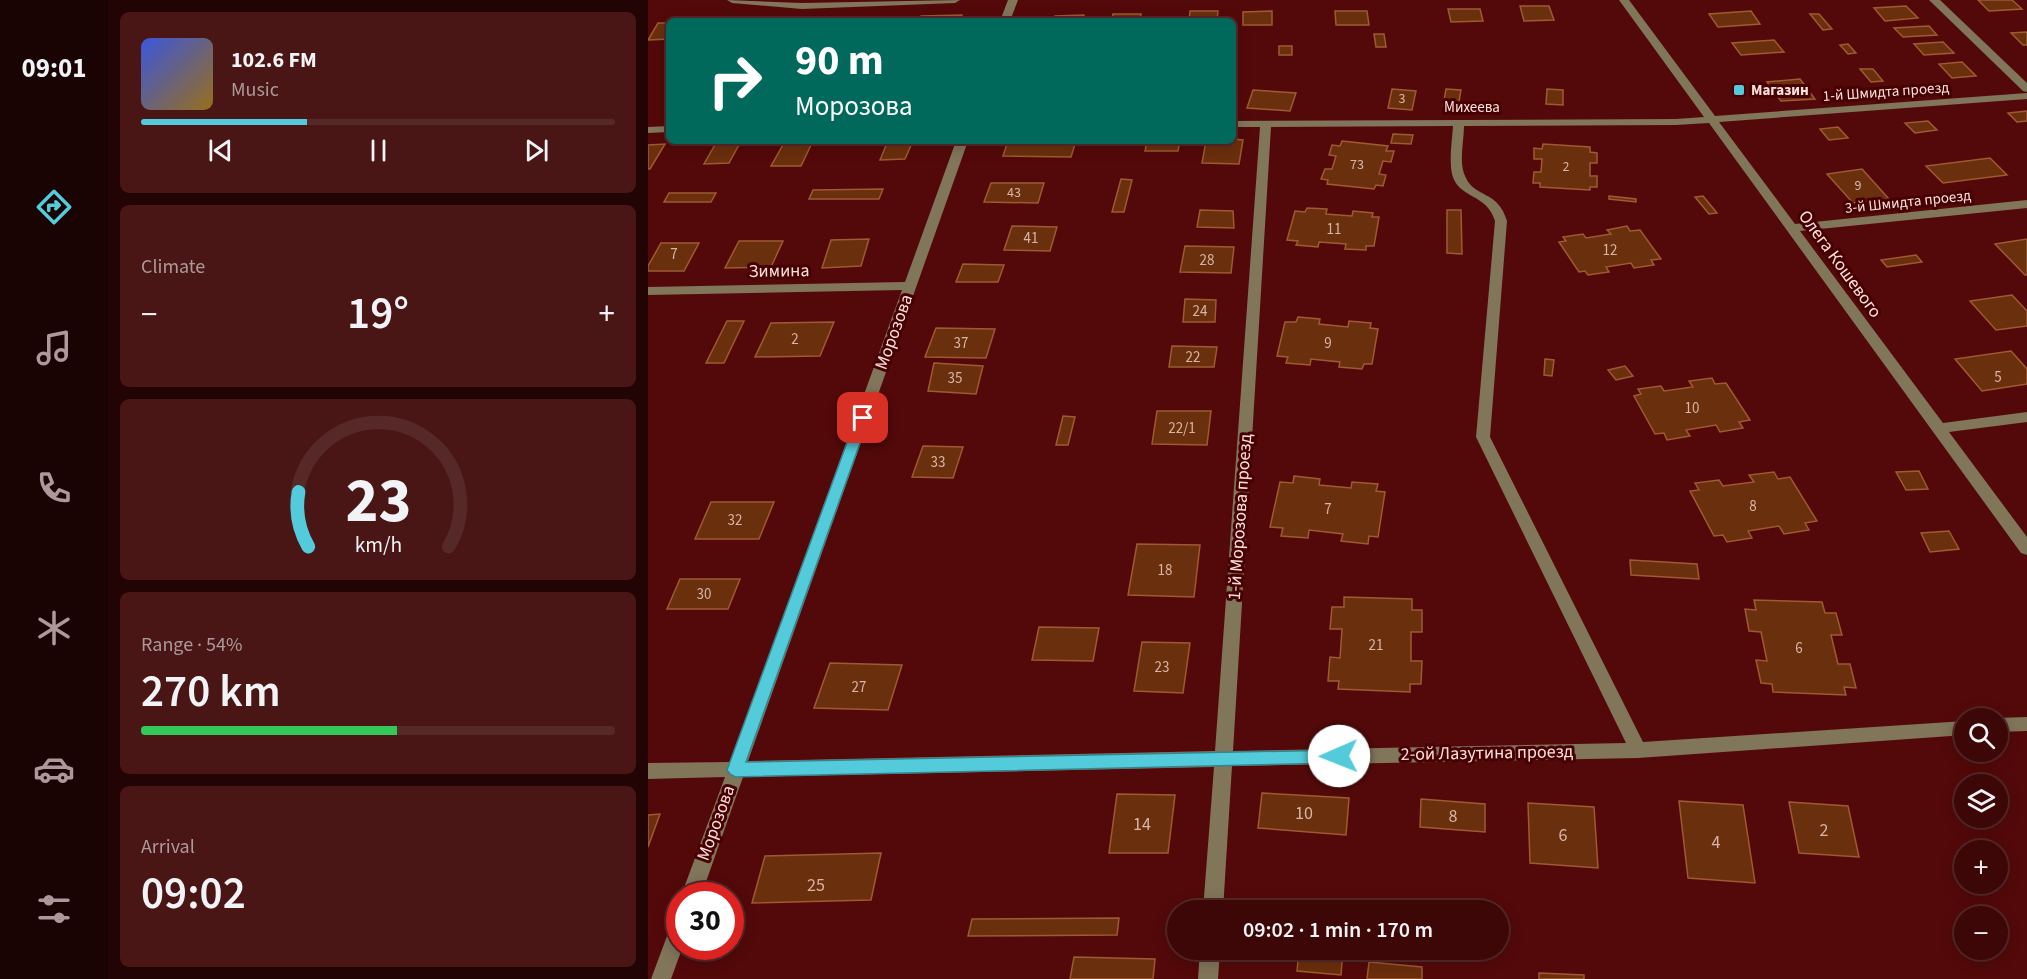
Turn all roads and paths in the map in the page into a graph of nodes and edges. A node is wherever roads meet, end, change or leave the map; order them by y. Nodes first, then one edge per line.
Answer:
1 (732, 0) edge
2 (955, 0) edge
3 (1013, 0) edge
4 (1624, 0) edge
5 (1935, 0) edge
6 (1006, 18) edge
7 (2027, 89) edge
8 (2027, 96) edge
9 (1712, 120) junction
10 (1459, 122) junction
11 (1236, 124) edge
12 (1266, 124) junction
13 (666, 129) edge
14 (648, 130) edge
15 (961, 144) edge
16 (2027, 204) edge
17 (1791, 228) junction
18 (910, 286) junction
19 (648, 291) edge
20 (2027, 417) edge
21 (1937, 429) junction
22 (2027, 549) edge
23 (2027, 723) edge
24 (2008, 724) edge
25 (1954, 729) edge
26 (1638, 750) junction
27 (1224, 759) junction
28 (735, 770) junction
29 (648, 771) edge
30 (696, 882) edge
31 (1214, 900) edge
32 (668, 960) edge
33 (1209, 960) edge
34 (661, 979) edge
35 (1208, 979) edge

1 - 2 street
3 - 6 street
4 - 9 street, Олега Кошевого
5 - 7 street
8 - 9 street, 1-й Шмидта проезд
9 - 10 street, Михеева
9 - 17 street, Олега Кошевого
10 - 12 street, Михеева
10 - 26 street
11 - 12 street, Михеева
12 - 27 street, 1-й Морозова проезд
13 - 14 street
15 - 18 street, Морозова
16 - 17 street, 3-й Шмидта проезд
17 - 21 street, Олега Кошевого
18 - 19 street, Зимина
18 - 28 street, Морозова
20 - 21 street
21 - 22 street, Олега Кошевого
23 - 24 street
25 - 26 street, 2-ой Лазутина проезд
26 - 27 street, 2-ой Лазутина проезд
27 - 28 street, 2-ой Лазутина проезд
27 - 31 street, 1-й Морозова проезд
28 - 29 street, 2-ой Лазутина проезд
28 - 30 street, Морозова
32 - 34 street
33 - 35 street

